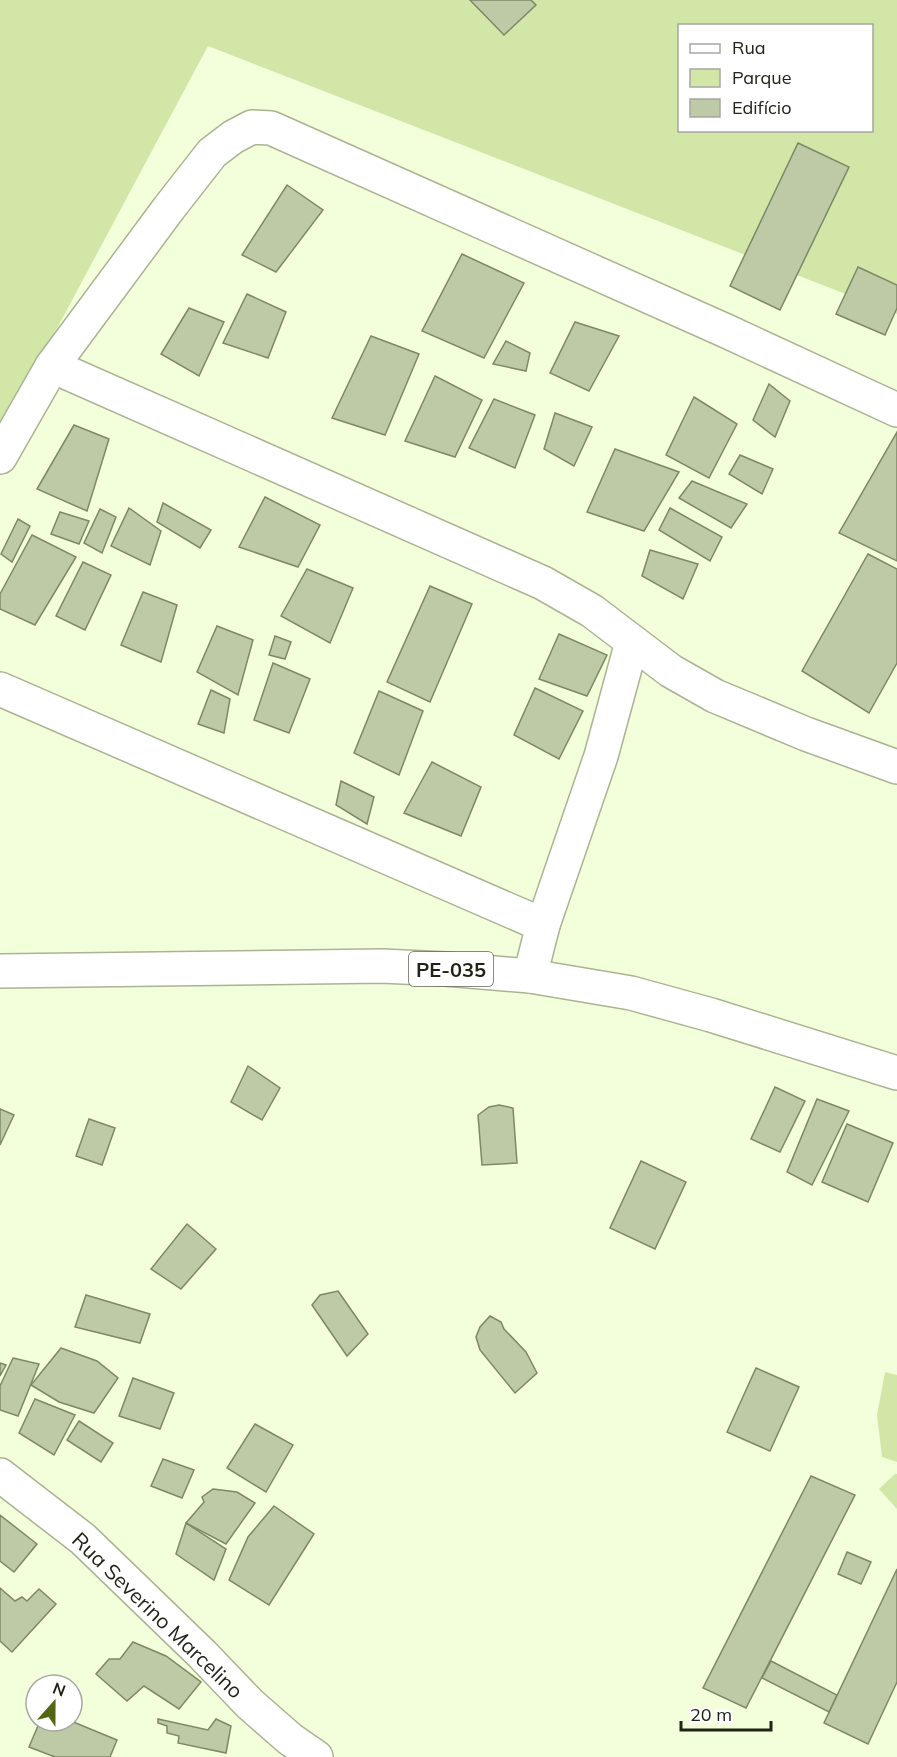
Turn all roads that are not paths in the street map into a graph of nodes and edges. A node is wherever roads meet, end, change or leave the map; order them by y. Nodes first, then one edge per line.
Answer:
1 (52, 366) junction
2 (897, 410) edge
3 (0, 457) edge
4 (632, 642) junction
5 (0, 689) edge
6 (897, 768) edge
7 (543, 925) junction
8 (0, 971) edge
9 (530, 976) junction
10 (895, 1069) edge
11 (0, 1475) edge
12 (316, 1757) edge

1 - 2 street
1 - 3 street
1 - 4 street
4 - 6 street
4 - 7 street
5 - 7 street
7 - 9 street
8 - 9 street, PE-035
9 - 10 street, PE-035
11 - 12 street, Rua Severino Marcelino

